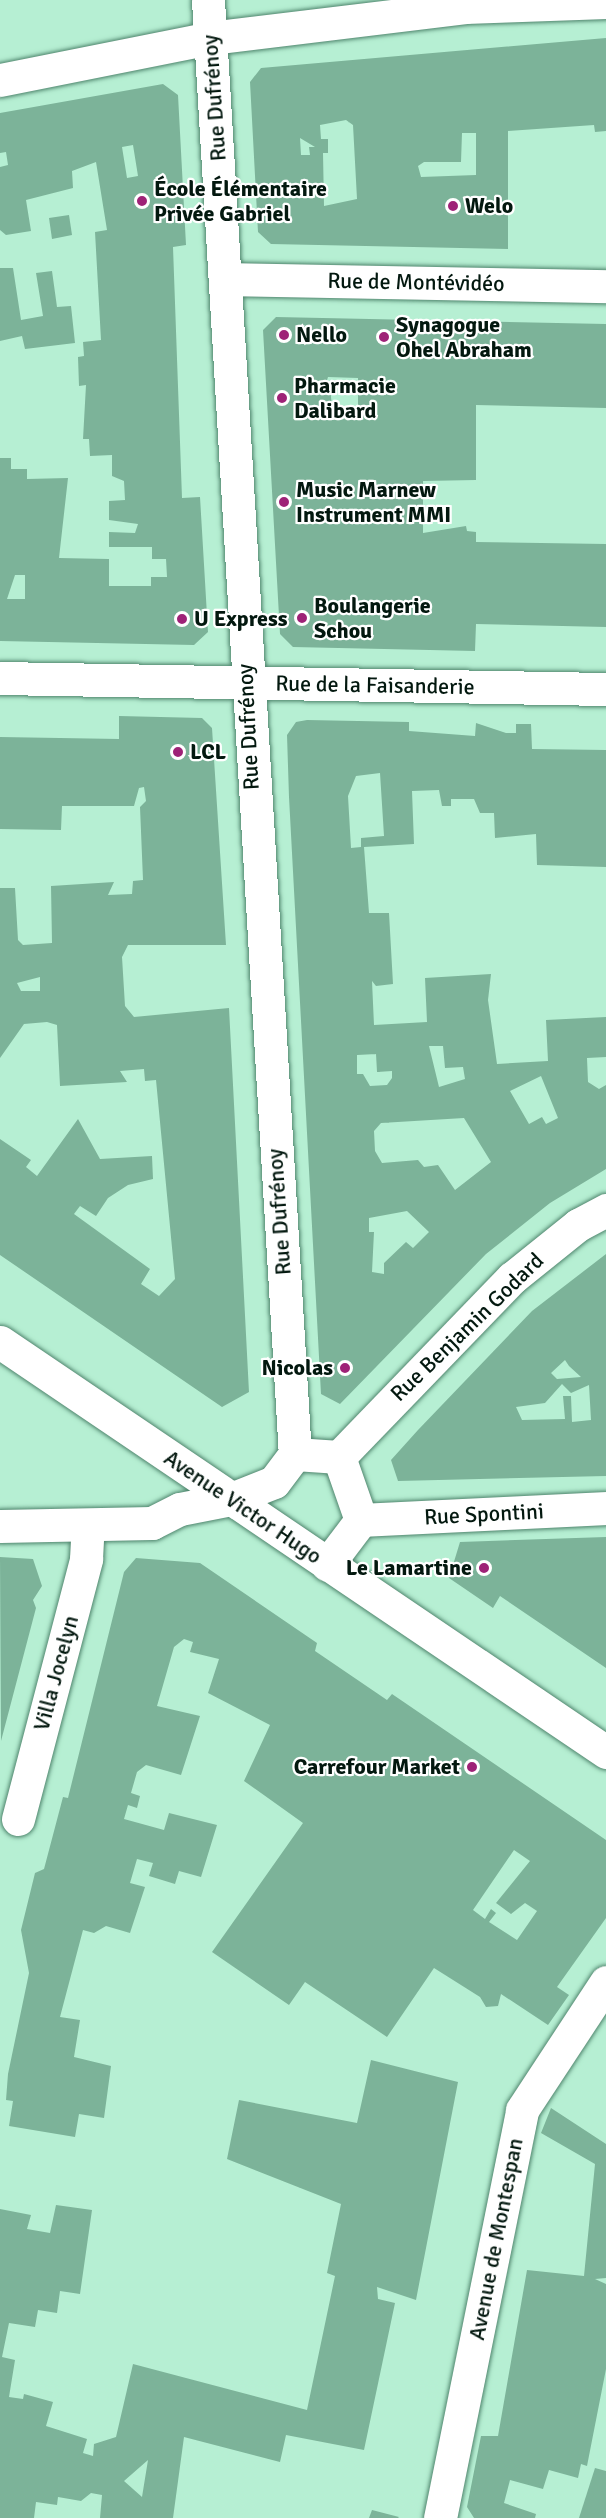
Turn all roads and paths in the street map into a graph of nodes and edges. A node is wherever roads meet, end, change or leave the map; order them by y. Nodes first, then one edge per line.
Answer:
1 (208, 0) edge
2 (606, 3) edge
3 (210, 38) junction
4 (0, 80) edge
5 (226, 279) junction
6 (606, 286) edge
7 (0, 678) edge
8 (245, 682) junction
9 (606, 689) edge
10 (606, 1210) edge
11 (0, 1342) edge
12 (295, 1454) junction
13 (339, 1457) junction
14 (231, 1499) junction
15 (606, 1508) edge
16 (361, 1520) junction
17 (0, 1526) edge
18 (88, 1526) junction
19 (327, 1565) junction
20 (606, 1752) edge
21 (18, 1819) dead end
22 (606, 1982) edge
23 (440, 2518) edge

1 - 3 street, Rue Dufrénoy
2 - 3 street
3 - 4 street
3 - 5 street, Rue Dufrénoy
5 - 6 street, Rue de Montévidéo
5 - 8 street, Rue Dufrénoy
7 - 8 street, Rue de la Faisanderie
8 - 9 street, Rue de la Faisanderie
8 - 12 street, Rue Dufrénoy
10 - 13 street, Rue Benjamin Godard
11 - 14 street, Avenue Victor Hugo
12 - 13 street
12 - 14 street
13 - 16 street
14 - 18 street
14 - 19 street, Avenue Victor Hugo
15 - 16 street, Rue Spontini
16 - 19 street
17 - 18 street
18 - 21 street, Villa Jocelyn
19 - 20 street, Avenue Victor Hugo
22 - 23 street, Avenue de Montespan

